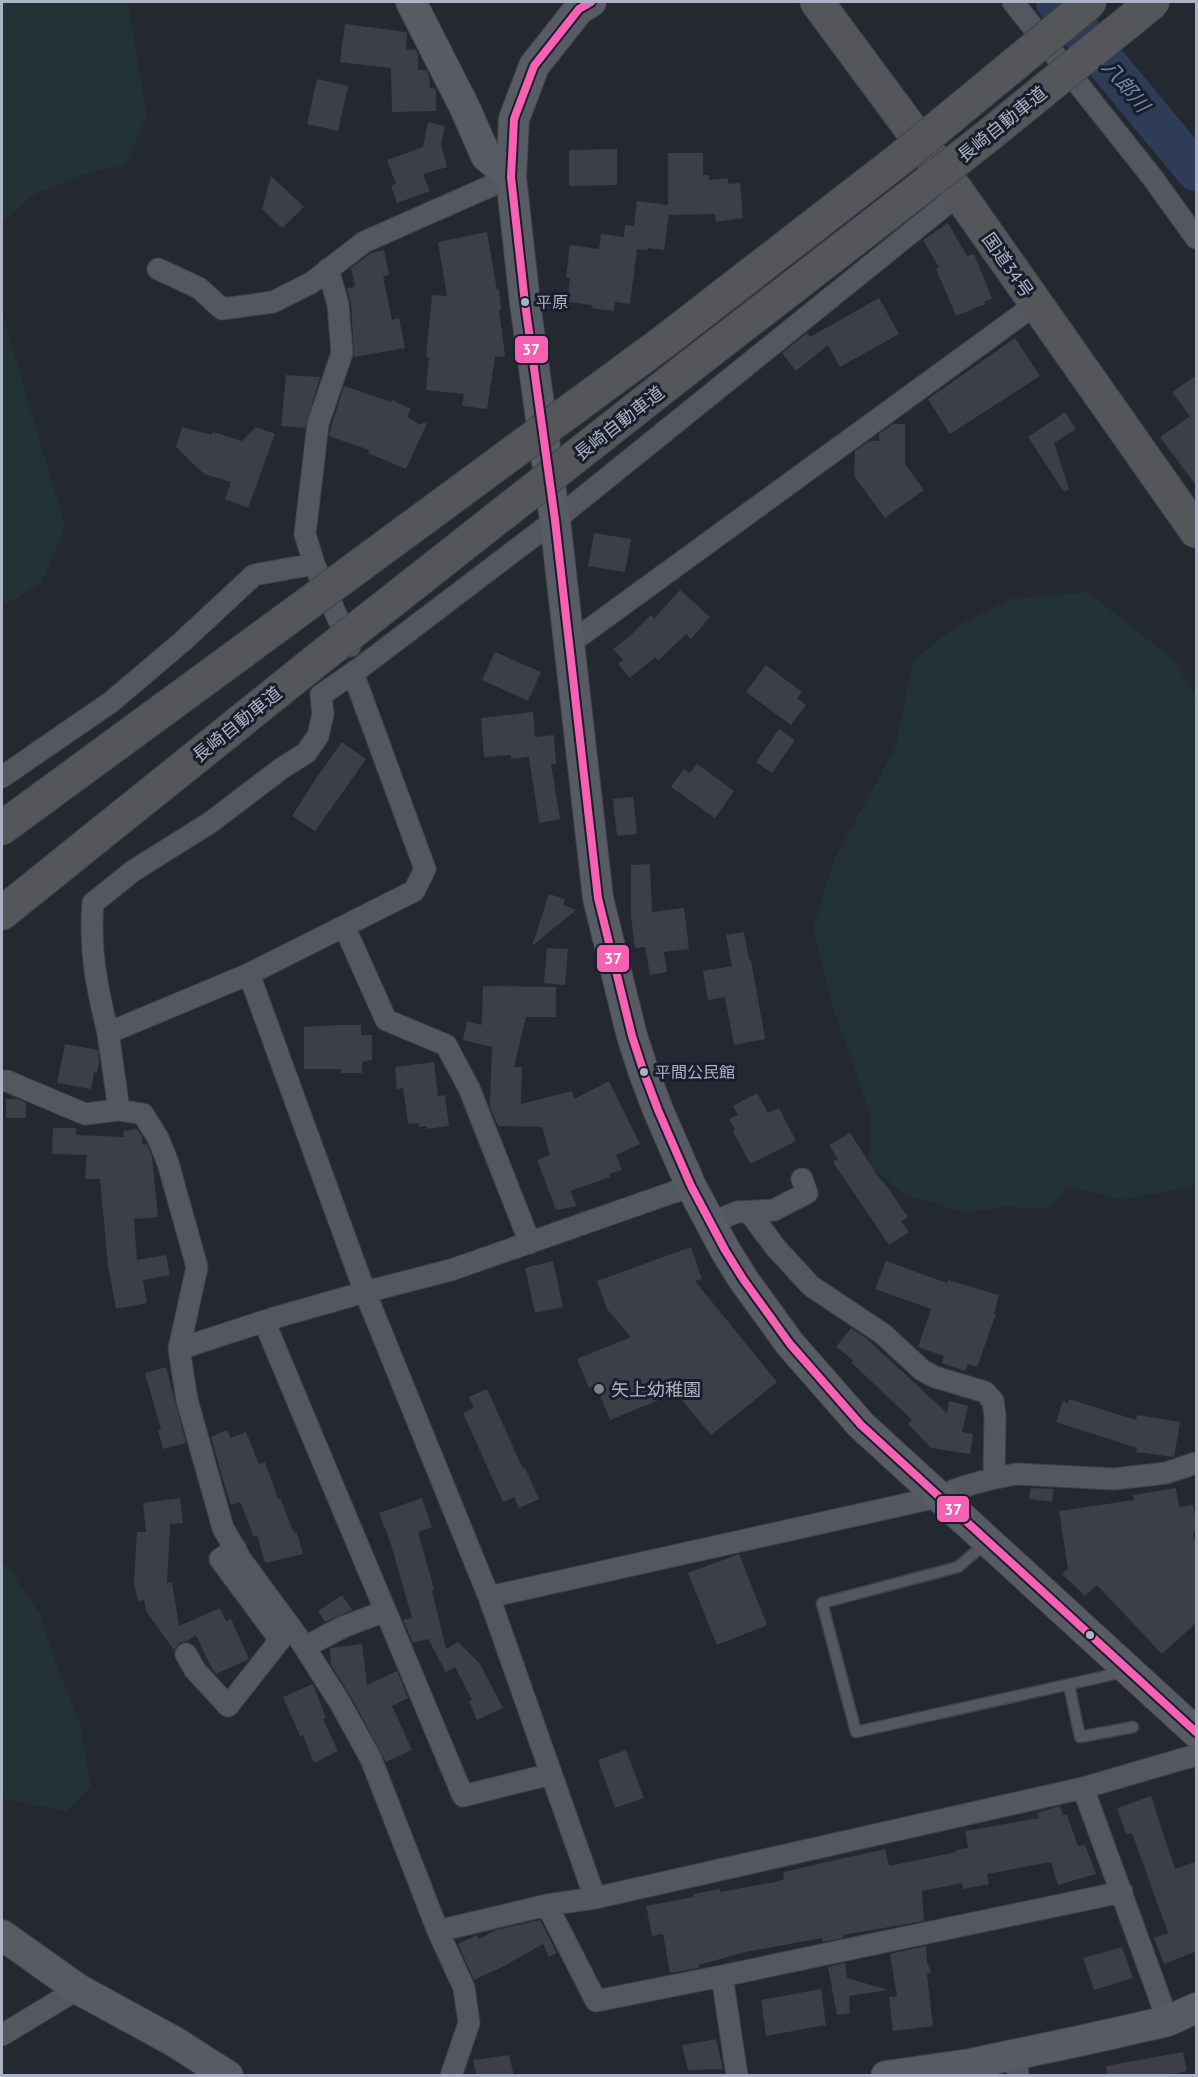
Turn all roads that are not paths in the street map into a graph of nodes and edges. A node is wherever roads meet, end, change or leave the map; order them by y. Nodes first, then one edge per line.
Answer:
1 (411, 2) edge
2 (591, 2) edge
3 (817, 2) edge
4 (1013, 2) edge
5 (1090, 2) edge
6 (1153, 2) edge
7 (512, 177) junction
8 (959, 194) junction
9 (1197, 238) edge
10 (158, 269) dead end
11 (328, 269) junction
12 (1036, 304) junction
13 (555, 520) junction
14 (1197, 531) edge
15 (314, 564) junction
16 (569, 644) junction
17 (357, 670) junction
18 (2, 777) edge
19 (2, 828) edge
20 (2, 913) edge
21 (344, 926) junction
22 (249, 974) junction
23 (108, 1033) junction
24 (2, 1081) edge
25 (119, 1110) junction
26 (802, 1179) dead end
27 (691, 1186) junction
28 (749, 1212) junction
29 (711, 1223) junction
30 (530, 1242) junction
31 (365, 1292) junction
32 (264, 1322) junction
33 (179, 1349) junction
34 (1197, 1463) edge
35 (994, 1478) junction
36 (938, 1497) junction
37 (989, 1540) junction
38 (236, 1549) junction
39 (489, 1597) junction
40 (385, 1611) junction
41 (305, 1647) junction
42 (186, 1654) dead end
43 (1130, 1671) junction
44 (1069, 1685) junction
45 (1194, 1723) edge
46 (1133, 1727) dead end
47 (1197, 1755) edge
48 (551, 1774) junction
49 (1083, 1788) junction
50 (1122, 1892) junction
51 (595, 1898) junction
52 (546, 1905) junction
53 (438, 1930) junction
54 (2, 1935) edge
55 (722, 1976) junction
56 (78, 1989) junction
57 (1197, 2008) edge
58 (1168, 2021) junction
59 (2, 2035) edge
60 (1017, 2065) edge
61 (954, 2070) edge
62 (228, 2076) edge
63 (451, 2076) edge
64 (737, 2076) edge
65 (886, 2076) edge

1 - 7 street
2 - 7 street
3 - 8 highway, 国道34号
4 - 9 street
5 - 19 highway, 長崎自動車道, bridge
6 - 20 highway, 長崎自動車道, bridge
7 - 11 street
7 - 13 street
8 - 12 highway, 国道34号
8 - 13 street
10 - 11 street
11 - 15 street
12 - 14 highway, 国道34号
12 - 16 street
13 - 16 street
13 - 17 street
15 - 17 street
15 - 18 street
16 - 27 street
17 - 21 street
17 - 23 street
21 - 22 street
21 - 30 street
22 - 23 street
22 - 31 street
23 - 25 street
24 - 25 street
25 - 33 street
26 - 28 street
27 - 29 street
27 - 30 street
28 - 29 street
28 - 35 street
29 - 36 street
30 - 31 street
31 - 32 street
31 - 39 street
32 - 33 street
32 - 40 street
33 - 38 street
34 - 35 street
35 - 36 street
36 - 37 street
36 - 39 street
37 - 43 street
37 - 44 lane
38 - 41 street
38 - 42 street
39 - 48 street
40 - 41 street
40 - 48 street
41 - 53 street
43 - 44 lane
43 - 45 street
44 - 46 lane
47 - 49 street
48 - 51 street
49 - 50 street
49 - 51 street
50 - 55 street
50 - 58 street
51 - 52 street
52 - 53 street
52 - 55 street
53 - 63 street
54 - 56 street
55 - 64 street
56 - 59 street
56 - 62 street
57 - 58 street
58 - 60 street
60 - 61 street
61 - 65 street

